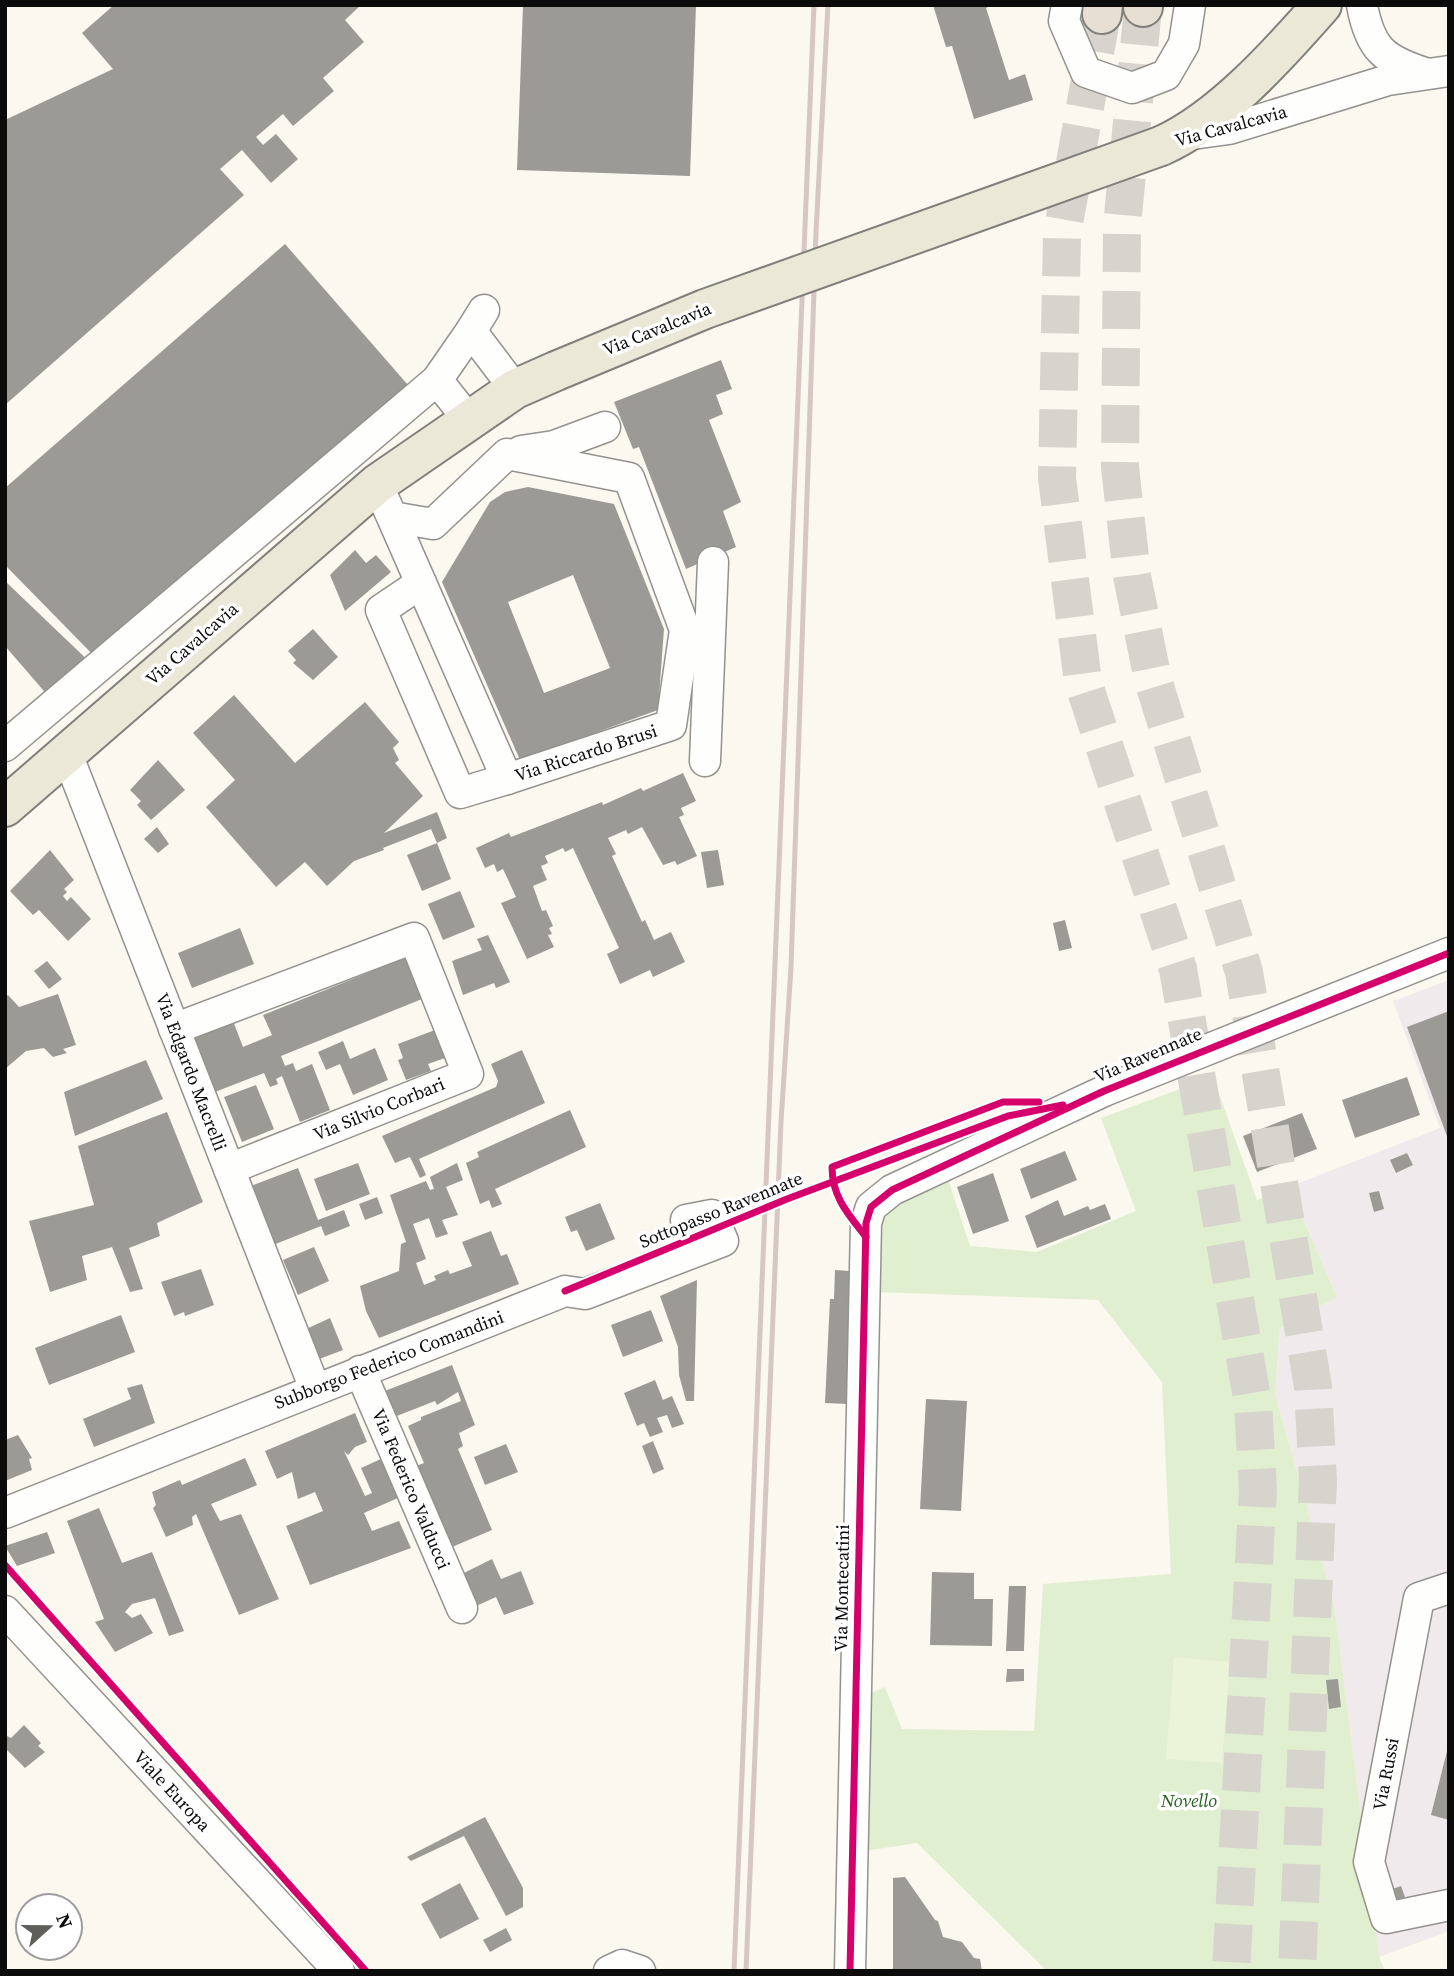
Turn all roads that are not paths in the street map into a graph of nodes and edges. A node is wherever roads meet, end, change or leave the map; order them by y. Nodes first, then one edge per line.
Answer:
1 (1190, 5) edge
2 (1362, 5) edge
3 (1090, 8) edge
4 (1306, 11) edge
5 (1439, 73) edge
6 (1173, 141) junction
7 (437, 380) junction
8 (515, 389) junction
9 (468, 419) junction
10 (606, 427) dead end
11 (507, 454) junction
12 (315, 484) junction
13 (384, 501) junction
14 (342, 514) junction
15 (433, 524) junction
16 (235, 551) junction
17 (713, 562) dead end
18 (416, 571) junction
19 (264, 582) junction
20 (158, 617) junction
21 (698, 629) junction
22 (186, 648) junction
23 (57, 704) junction
24 (5, 746) edge
25 (76, 746) junction
26 (705, 761) dead end
27 (507, 779) junction
28 (8, 798) edge
29 (1449, 953) edge
30 (174, 1029) junction
31 (229, 1169) junction
32 (871, 1207) joint
33 (686, 1220) dead end
34 (360, 1371) junction
35 (314, 1389) junction
36 (5, 1513) edge
37 (1449, 1588) edge
38 (462, 1608) dead end
39 (5, 1611) edge
40 (1449, 1905) edge
41 (339, 1971) edge
42 (609, 1971) edge
43 (640, 1971) edge
44 (850, 1971) edge

1 - 3 street
2 - 5 street, Via Cavalcavia
4 - 6 main road
5 - 6 street, Via Cavalcavia
6 - 8 main road, Via Cavalcavia, bridge
7 - 8 street
7 - 9 street
7 - 12 street
8 - 9 main road, Via Cavalcavia
9 - 13 main road, Via Cavalcavia
10 - 11 street
11 - 15 street
11 - 21 street, Via Riccardo Brusi
12 - 14 street
12 - 16 street
13 - 14 main road, Via Cavalcavia
13 - 15 street
13 - 18 street, Via Riccardo Brusi
14 - 19 main road, Via Cavalcavia
15 - 18 street
16 - 19 street
16 - 20 street
17 - 21 street
18 - 27 street, Via Riccardo Brusi
18 - 27 street
19 - 22 main road, Via Cavalcavia
20 - 22 street
20 - 23 street
21 - 26 street
21 - 27 street, Via Riccardo Brusi
22 - 25 main road, Via Cavalcavia
23 - 24 street
23 - 25 street, Via Edgardo Macrelli
25 - 28 main road, Via Cavalcavia
25 - 30 street, Via Edgardo Macrelli
29 - 32 street, Via Ravennate
30 - 31 street, Via Edgardo Macrelli
30 - 31 street, Via Silvio Corbari
31 - 35 street, Via Edgardo Macrelli
32 - 44 street, Via Montecatini
33 - 34 street, Subborgo Federico Comandini
34 - 35 street, Subborgo Federico Comandini
34 - 38 street, Via Federico Valducci
35 - 36 street, Subborgo Federico Comandini
37 - 40 street, Via Russi
39 - 41 street, Viale Europa
42 - 43 street

